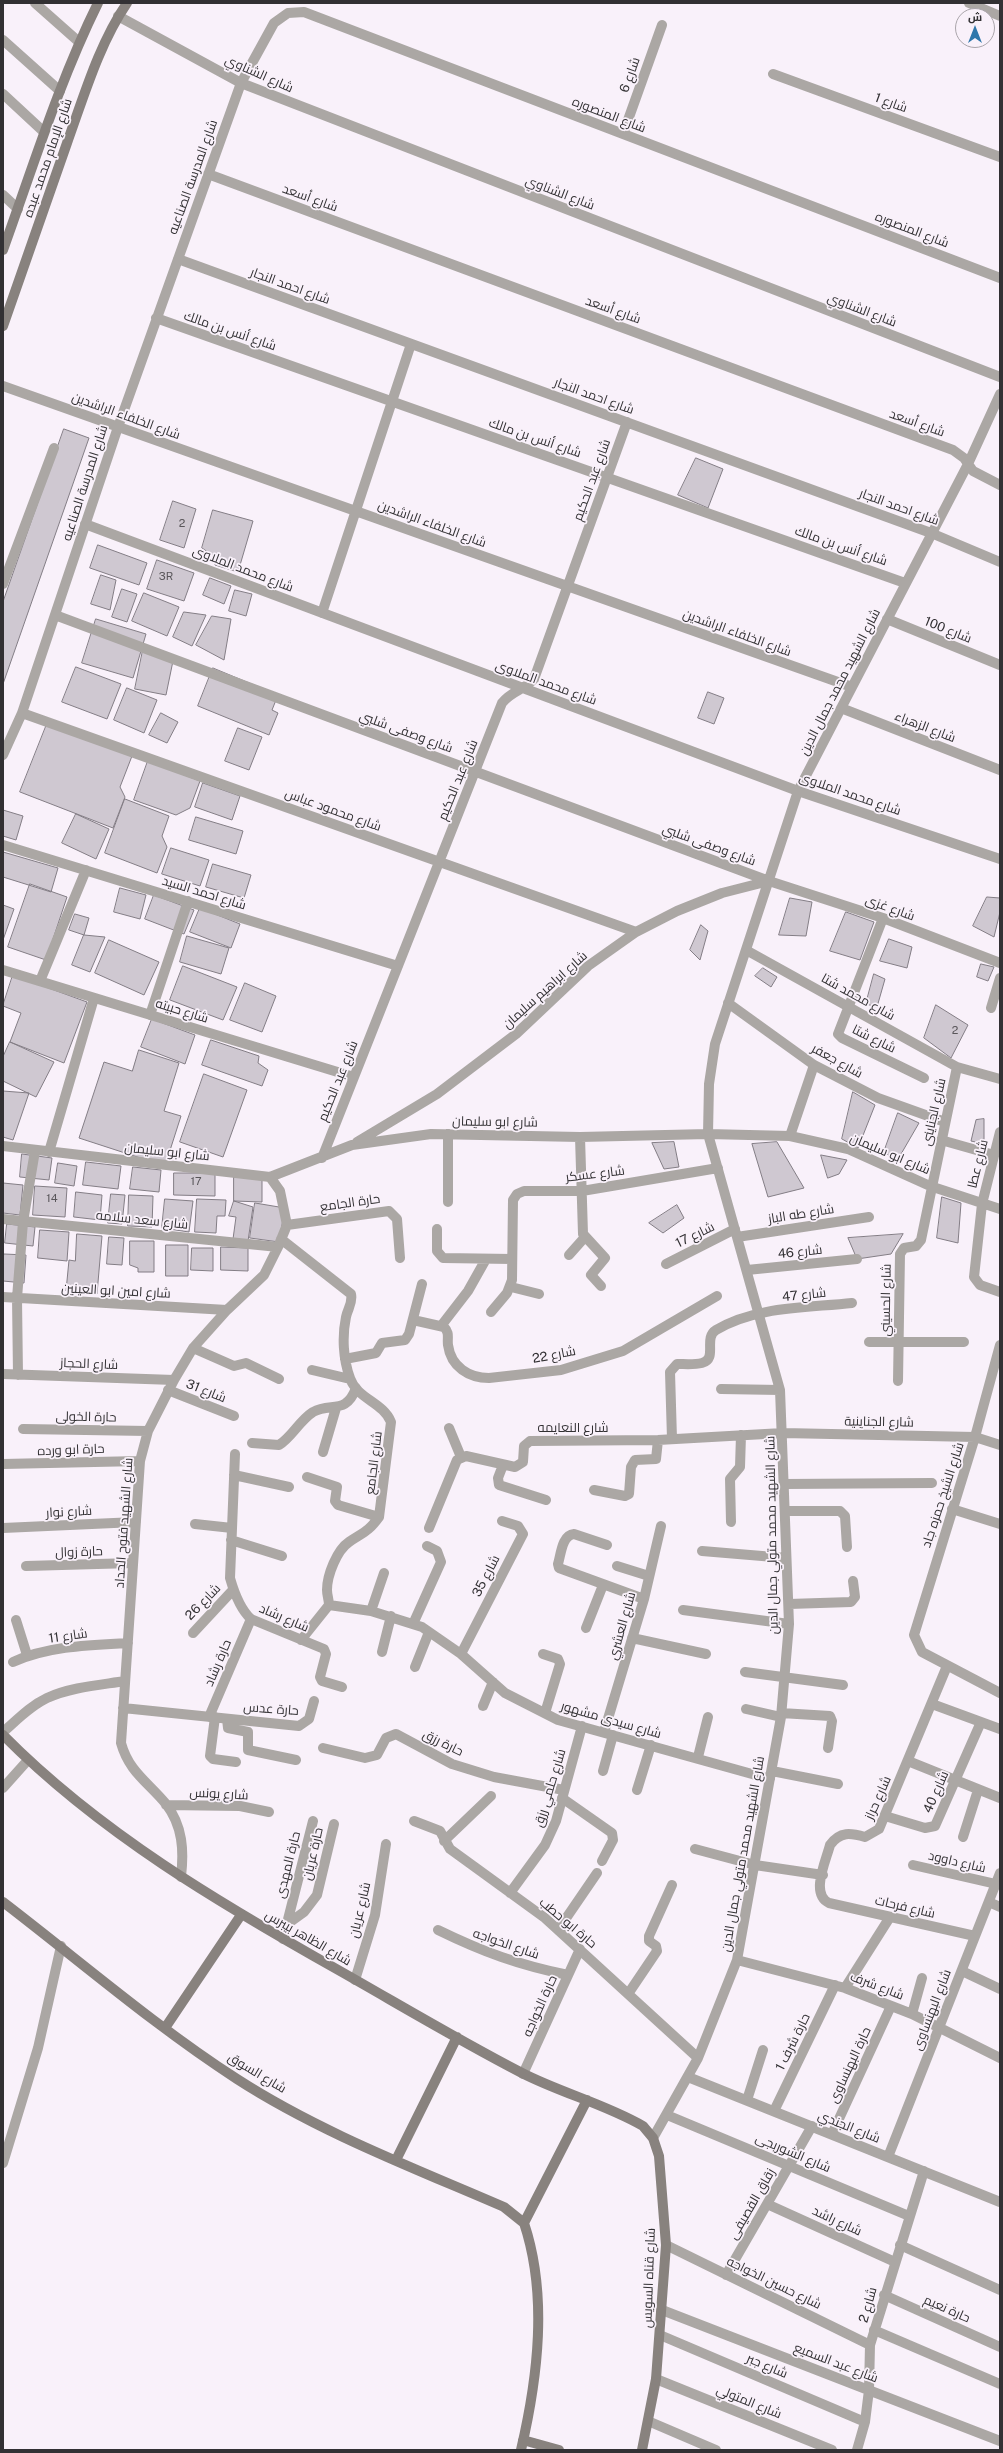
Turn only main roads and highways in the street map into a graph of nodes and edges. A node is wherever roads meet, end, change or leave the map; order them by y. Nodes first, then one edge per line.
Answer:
1 (98, 3) edge
2 (127, 3) edge
3 (3, 250) edge
4 (3, 326) edge
5 (3, 1735) edge
6 (3, 1902) edge
7 (241, 1915) junction
8 (165, 2028) junction
9 (457, 2036) junction
10 (587, 2100) junction
11 (630, 2119) joint
12 (396, 2160) junction
13 (524, 2223) junction
14 (522, 2445) edge
15 (559, 2450) edge
16 (642, 2450) edge

1 - 3 main road, شارع الإمام محمد عبده
2 - 4 main road, شارع الإمام محمد عبده
5 - 7 main road, شارع الظاهر بيبرس
6 - 8 main road, شارع السوق
7 - 8 main road
7 - 9 main road, شارع الظاهر بيبرس
8 - 12 main road, شارع السوق
9 - 10 main road, شارع الظاهر بيبرس
9 - 12 main road
10 - 11 main road, شارع الظاهر بيبرس
10 - 13 main road
11 - 16 main road, شارع قناه السويس
12 - 13 main road, شارع السوق
13 - 14 main road
14 - 15 main road

